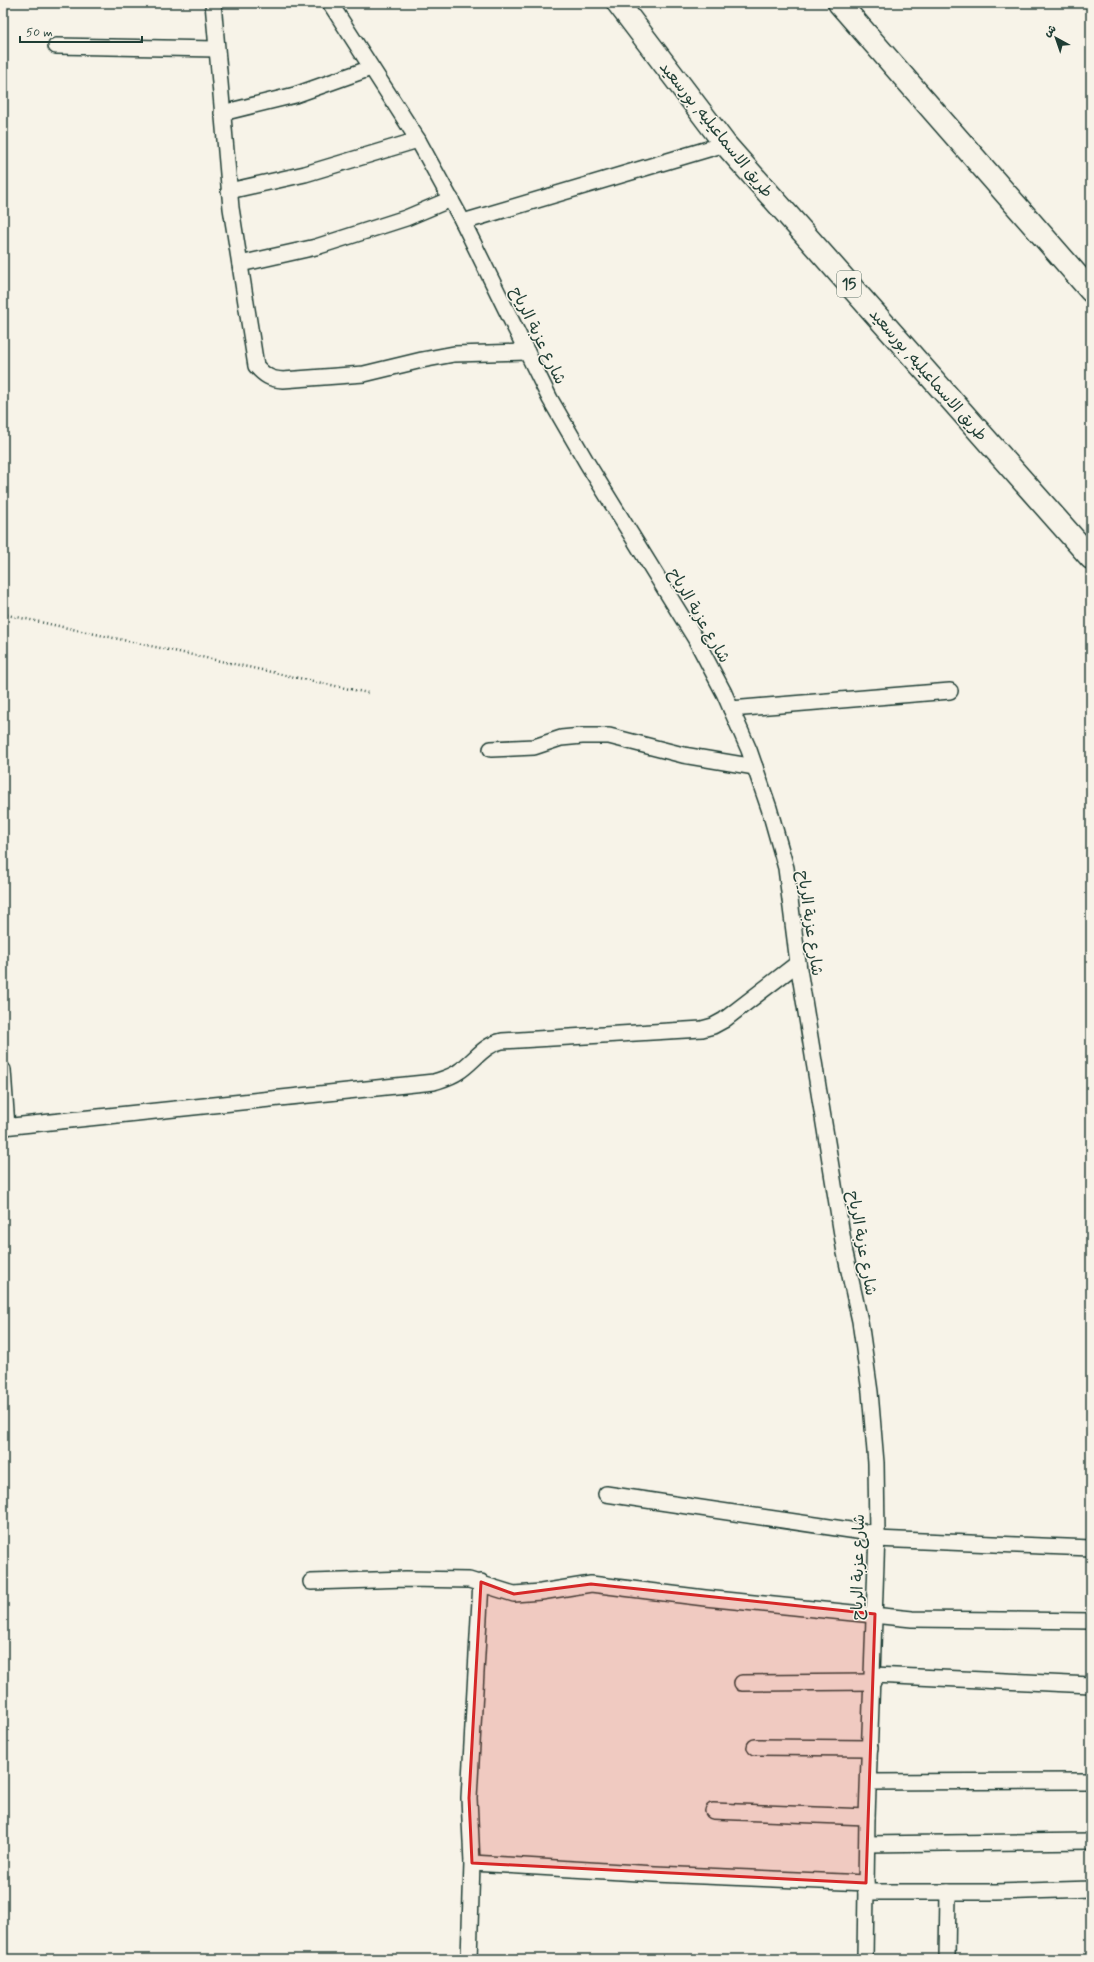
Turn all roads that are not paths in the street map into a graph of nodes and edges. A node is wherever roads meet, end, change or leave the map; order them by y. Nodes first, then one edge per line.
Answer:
1 (213, 3) edge
2 (330, 3) edge
3 (618, 3) edge
4 (839, 3) edge
5 (56, 46) dead end
6 (216, 49) junction
7 (371, 68) junction
8 (222, 113) junction
9 (418, 140) junction
10 (726, 144) junction
11 (229, 191) junction
12 (451, 199) junction
13 (463, 222) junction
14 (240, 264) junction
15 (1091, 291) edge
16 (526, 352) junction
17 (1091, 558) edge
18 (950, 691) dead end
19 (731, 709) junction
20 (491, 748) dead end
21 (755, 767) junction
22 (798, 962) junction
23 (3, 1070) edge
24 (5, 1127) edge
25 (606, 1494) dead end
26 (877, 1536) junction
27 (1091, 1548) edge
28 (312, 1582) dead end
29 (480, 1582) junction
30 (875, 1614) junction
31 (1091, 1621) edge
32 (873, 1679) junction
33 (742, 1683) dead end
34 (1091, 1686) edge
35 (755, 1747) dead end
36 (870, 1748) junction
37 (1091, 1781) edge
38 (868, 1782) junction
39 (712, 1811) dead end
40 (867, 1817) junction
41 (1091, 1841) edge
42 (867, 1844) junction
43 (472, 1862) junction
44 (866, 1887) junction
45 (1091, 1889) edge
46 (948, 1892) junction
47 (469, 1959) edge
48 (865, 1959) edge
49 (947, 1959) edge

1 - 6 street
2 - 7 street, شارع عزبة الرياح
3 - 10 highway, طريق الاسماعيليه, بورسعيد / 15
4 - 15 highway
5 - 6 street
6 - 8 street
7 - 8 street
7 - 9 street, شارع عزبة الرياح
8 - 11 street
9 - 11 street
9 - 12 street, شارع عزبة الرياح
10 - 13 street
10 - 17 highway, طريق الاسماعيليه, بورسعيد / 15
11 - 14 street
12 - 13 street, شارع عزبة الرياح
12 - 14 street
13 - 16 street, شارع عزبة الرياح
14 - 16 street
16 - 19 street, شارع عزبة الرياح
18 - 19 street
19 - 21 street, شارع عزبة الرياح
20 - 21 street
21 - 22 street, شارع عزبة الرياح
22 - 24 street
22 - 26 street, شارع عزبة الرياح
23 - 24 street
25 - 26 street
26 - 27 street
26 - 30 street, شارع عزبة الرياح
28 - 29 street
29 - 30 street
29 - 43 street
30 - 31 street
30 - 32 street, شارع عزبة الرياح
32 - 33 street
32 - 34 street
32 - 36 street, شارع عزبة الرياح
35 - 36 street
36 - 38 street, شارع عزبة الرياح
37 - 38 street
38 - 40 street, شارع عزبة الرياح
39 - 40 street
40 - 42 street, شارع عزبة الرياح
41 - 42 street
42 - 44 street, شارع عزبة الرياح
43 - 44 street
43 - 47 street
44 - 46 street
44 - 48 street, شارع عزبة الرياح
45 - 46 street
46 - 49 street

